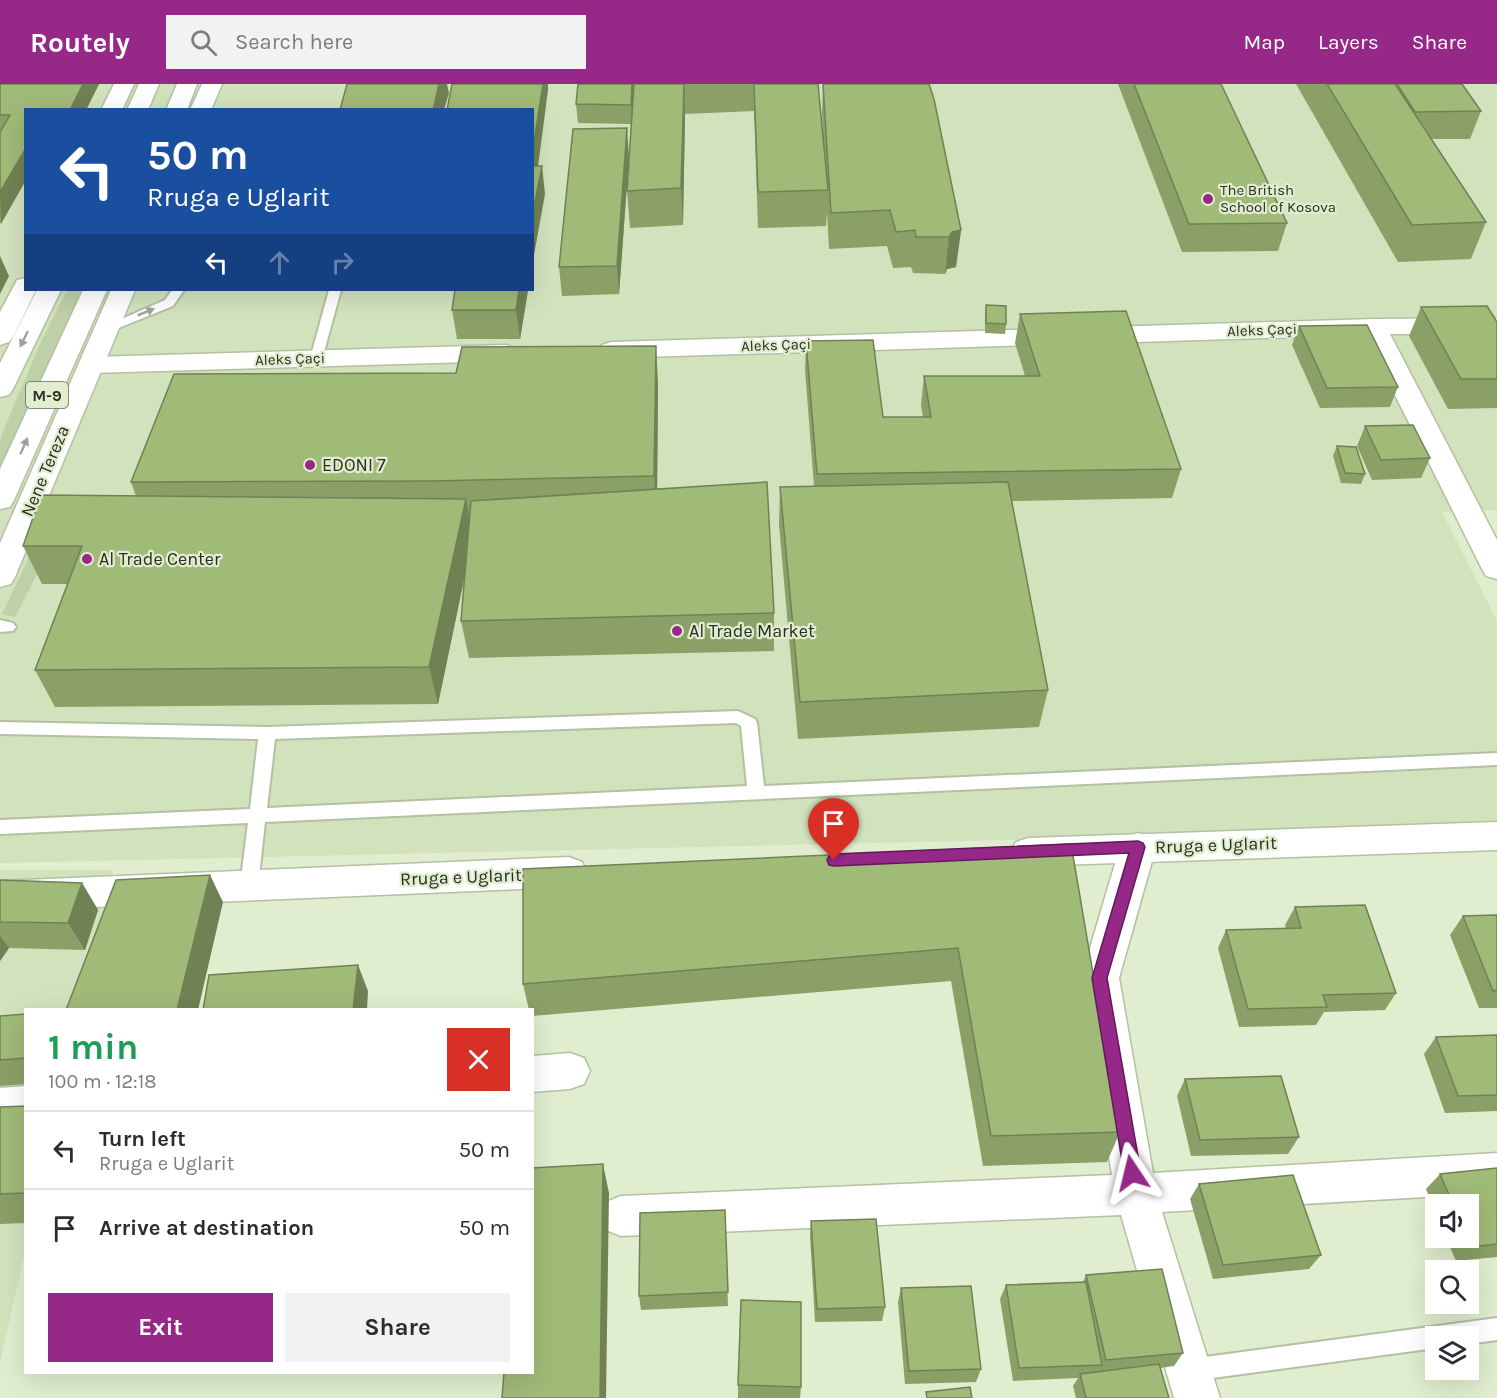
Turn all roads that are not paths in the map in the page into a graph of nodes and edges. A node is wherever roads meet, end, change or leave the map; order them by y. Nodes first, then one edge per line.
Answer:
1 (124, 84) edge
2 (150, 84) edge
3 (187, 84) edge
4 (212, 84) edge
5 (112, 108) edge
6 (138, 108) edge
7 (177, 108) edge
8 (201, 108) edge
9 (24, 289) edge
10 (49, 291) edge
11 (95, 291) edge
12 (123, 291) edge
13 (177, 291) edge
14 (334, 291) edge
15 (1374, 327) junction
16 (1497, 327) edge
17 (107, 328) junction
18 (0, 337) edge
19 (590, 350) edge
20 (530, 352) edge
21 (316, 359) junction
22 (91, 365) junction
23 (0, 389) edge
24 (0, 500) edge
25 (1497, 569) edge
26 (0, 577) edge
27 (0, 728) edge
28 (267, 733) junction
29 (1497, 759) edge
30 (756, 794) junction
31 (257, 818) junction
32 (0, 827) edge
33 (1497, 836) edge
34 (1138, 847) junction
35 (996, 853) edge
36 (605, 870) edge
37 (249, 886) junction
38 (0, 896) edge
39 (24, 1104) edge
40 (0, 1106) edge
41 (1497, 1173) edge
42 (1136, 1194) junction
43 (621, 1216) dead end
44 (1497, 1329) edge
45 (1479, 1331) edge
46 (1425, 1339) edge
47 (1193, 1384) edge

1 - 5 main road
2 - 6 main road
3 - 7 main road
4 - 8 main road
9 - 18 main road
10 -> 23 main road, M-9
24 -> 11 main road, M-9
12 - 17 main road, Nene Tereza
17 -> 13 lane
14 - 21 lane
15 - 16 main road, Aleks Çaçi
15 - 19 main road, Aleks Çaçi
15 - 25 main road
17 - 22 main road, Nene Tereza
20 - 21 main road, Aleks Çaçi
21 - 22 main road, Aleks Çaçi
22 - 26 main road, Nene Tereza
27 - 28 lane
28 - 30 lane
28 - 31 lane
29 - 30 lane
30 - 31 lane
31 - 32 lane
31 - 37 lane
33 - 34 main road, Rruga e Uglarit
34 - 35 main road, Rruga e Uglarit
34 - 42 main road
36 - 37 main road, Rruga e Uglarit
37 - 38 main road, Rruga e Uglarit
39 - 40 main road
41 - 42 main road
42 - 43 main road
42 - 47 main road
44 - 45 lane
46 - 47 lane

